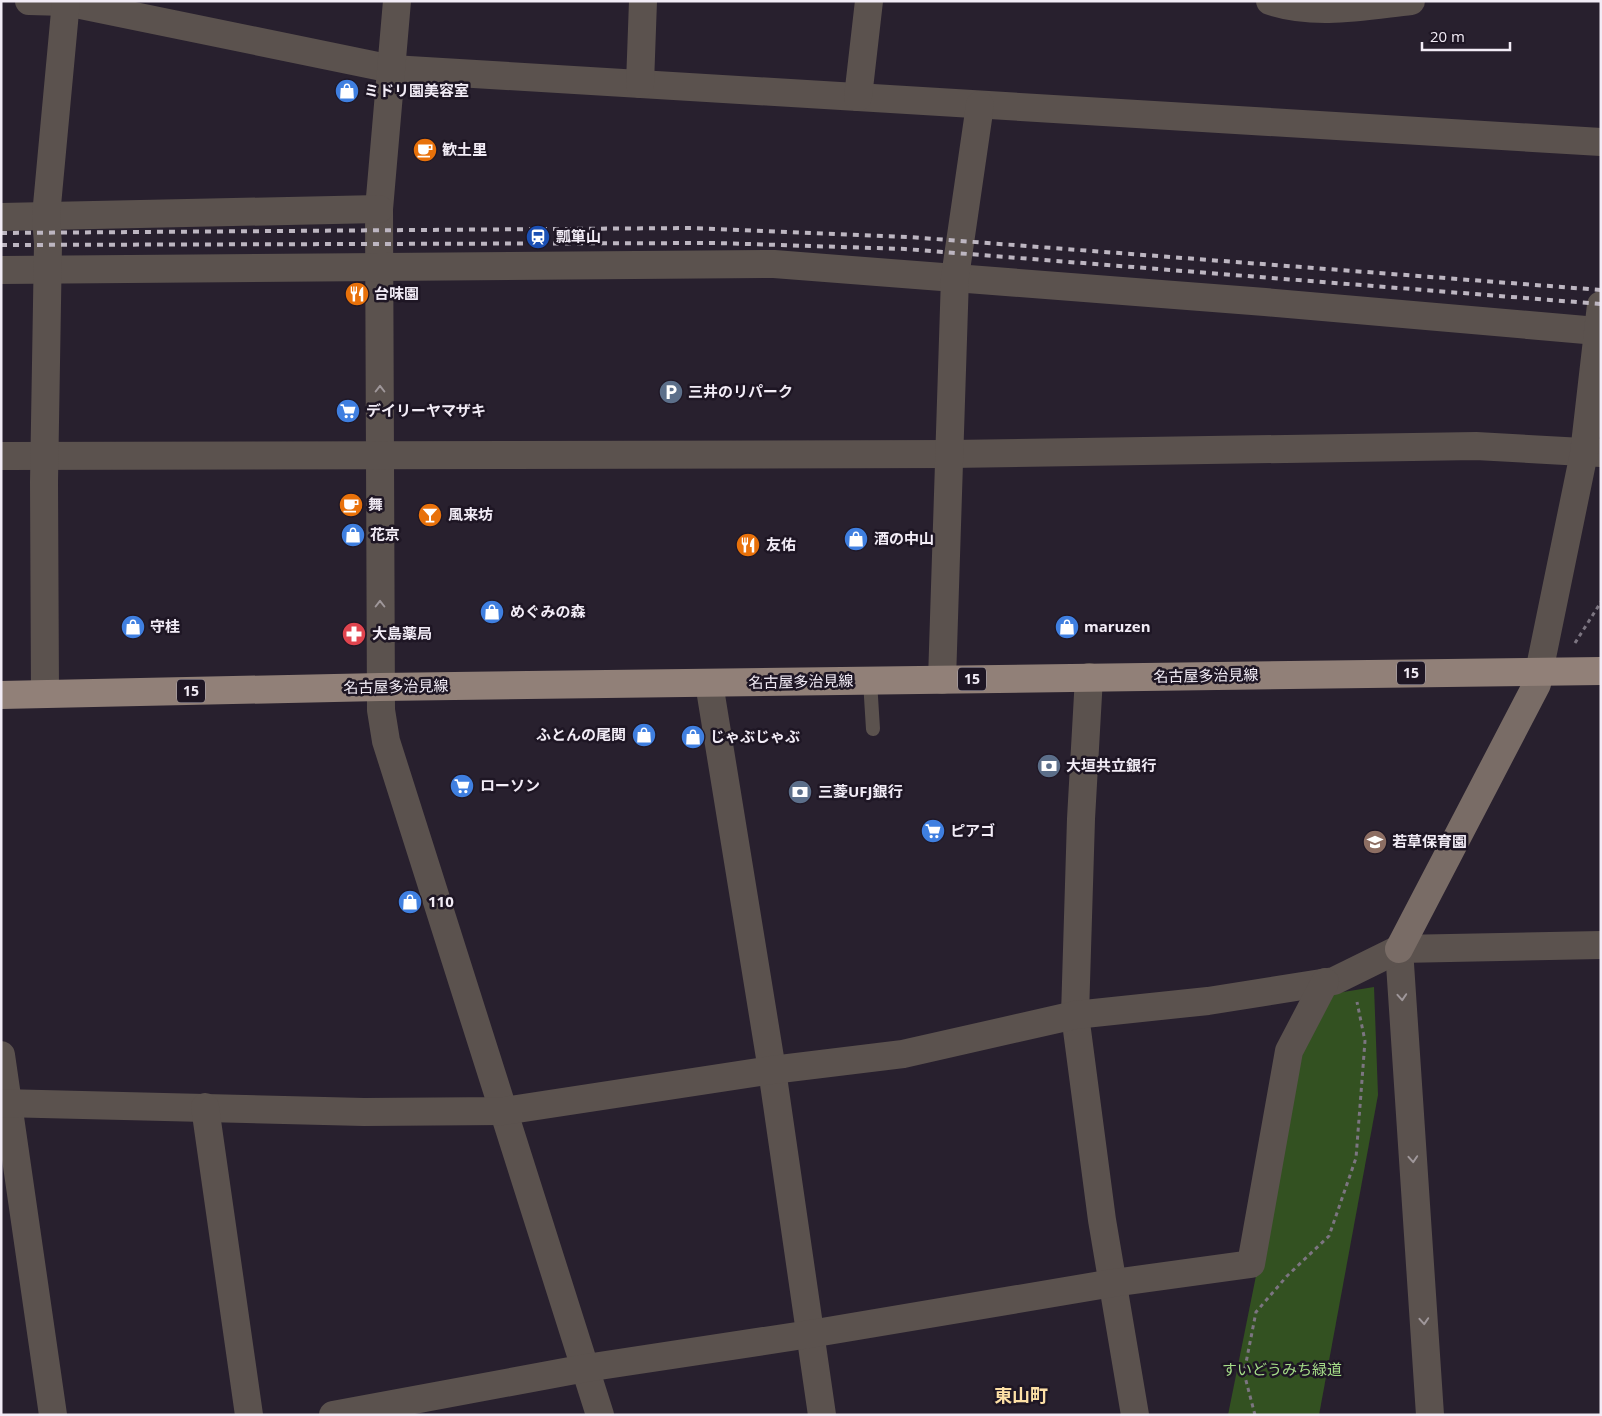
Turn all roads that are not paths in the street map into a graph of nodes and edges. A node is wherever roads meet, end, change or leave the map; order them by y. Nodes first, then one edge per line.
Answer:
1 (29, 1) edge
2 (397, 1) edge
3 (643, 1) edge
4 (869, 1) edge
5 (1270, 1) edge
6 (1411, 1) edge
7 (66, 2) edge
8 (392, 69) junction
9 (640, 84) junction
10 (858, 96) junction
11 (980, 105) junction
12 (1601, 142) edge
13 (379, 209) junction
14 (46, 216) junction
15 (1, 217) edge
16 (380, 267) junction
17 (1, 270) edge
18 (46, 270) junction
19 (955, 278) junction
20 (1599, 318) edge
21 (1592, 453) edge
22 (951, 454) junction
23 (1, 456) edge
24 (46, 457) junction
25 (380, 457) junction
26 (1601, 671) edge
27 (1548, 672) junction
28 (1088, 677) junction
29 (942, 680) junction
30 (870, 681) junction
31 (710, 683) junction
32 (380, 687) junction
33 (45, 694) junction
34 (1, 695) edge
35 (873, 729) dead end
36 (1601, 945) edge
37 (1399, 948) junction
38 (1325, 982) junction
39 (1076, 1015) junction
40 (1, 1055) edge
41 (772, 1070) junction
42 (5, 1103) edge
43 (204, 1107) junction
44 (504, 1111) junction
45 (1112, 1283) junction
46 (810, 1334) junction
47 (586, 1368) junction
48 (53, 1415) edge
49 (249, 1415) edge
50 (333, 1415) edge
51 (600, 1415) edge
52 (822, 1415) edge
53 (1135, 1415) edge
54 (1430, 1415) edge

1 - 7 street
2 - 8 street
3 - 9 street
4 - 10 street
5 - 6 street
7 - 8 street
7 - 14 street
8 - 9 street
8 - 13 street
9 - 10 street
10 - 11 street
11 - 12 street
11 - 19 street
13 - 14 street
13 - 16 street
14 - 15 street
14 - 18 street
16 - 18 street
16 - 19 street
25 -> 16 street
17 - 18 street
18 - 24 street
19 - 20 street
19 - 22 street
20 - 21 street
21 - 22 street
21 - 27 street
22 - 25 street
22 - 29 street
23 - 24 street
24 - 25 street
24 - 33 street
32 -> 25 street
26 - 27 main road, 名古屋多治見線 / 15
27 - 28 main road, 名古屋多治見線 / 15
27 - 37 street
28 - 29 main road, 名古屋多治見線 / 15
28 - 39 street
29 - 30 main road, 名古屋多治見線 / 15
30 - 31 main road, 名古屋多治見線 / 15
30 - 35 lane
31 - 32 main road, 名古屋多治見線 / 15
31 - 41 street
32 - 33 main road, 名古屋多治見線 / 15
32 - 44 street
33 - 34 main road, 名古屋多治見線 / 15
36 - 37 street
37 - 38 street
37 -> 54 street
38 - 39 street
38 - 45 street
39 - 41 street
39 - 45 street
40 - 42 street
41 - 44 street
41 - 46 street
42 - 43 street
42 - 48 street
43 - 44 street
43 - 49 street
44 - 47 street
45 - 46 street
45 - 53 street
46 - 47 street
46 - 52 street
47 - 50 street
47 - 51 street

